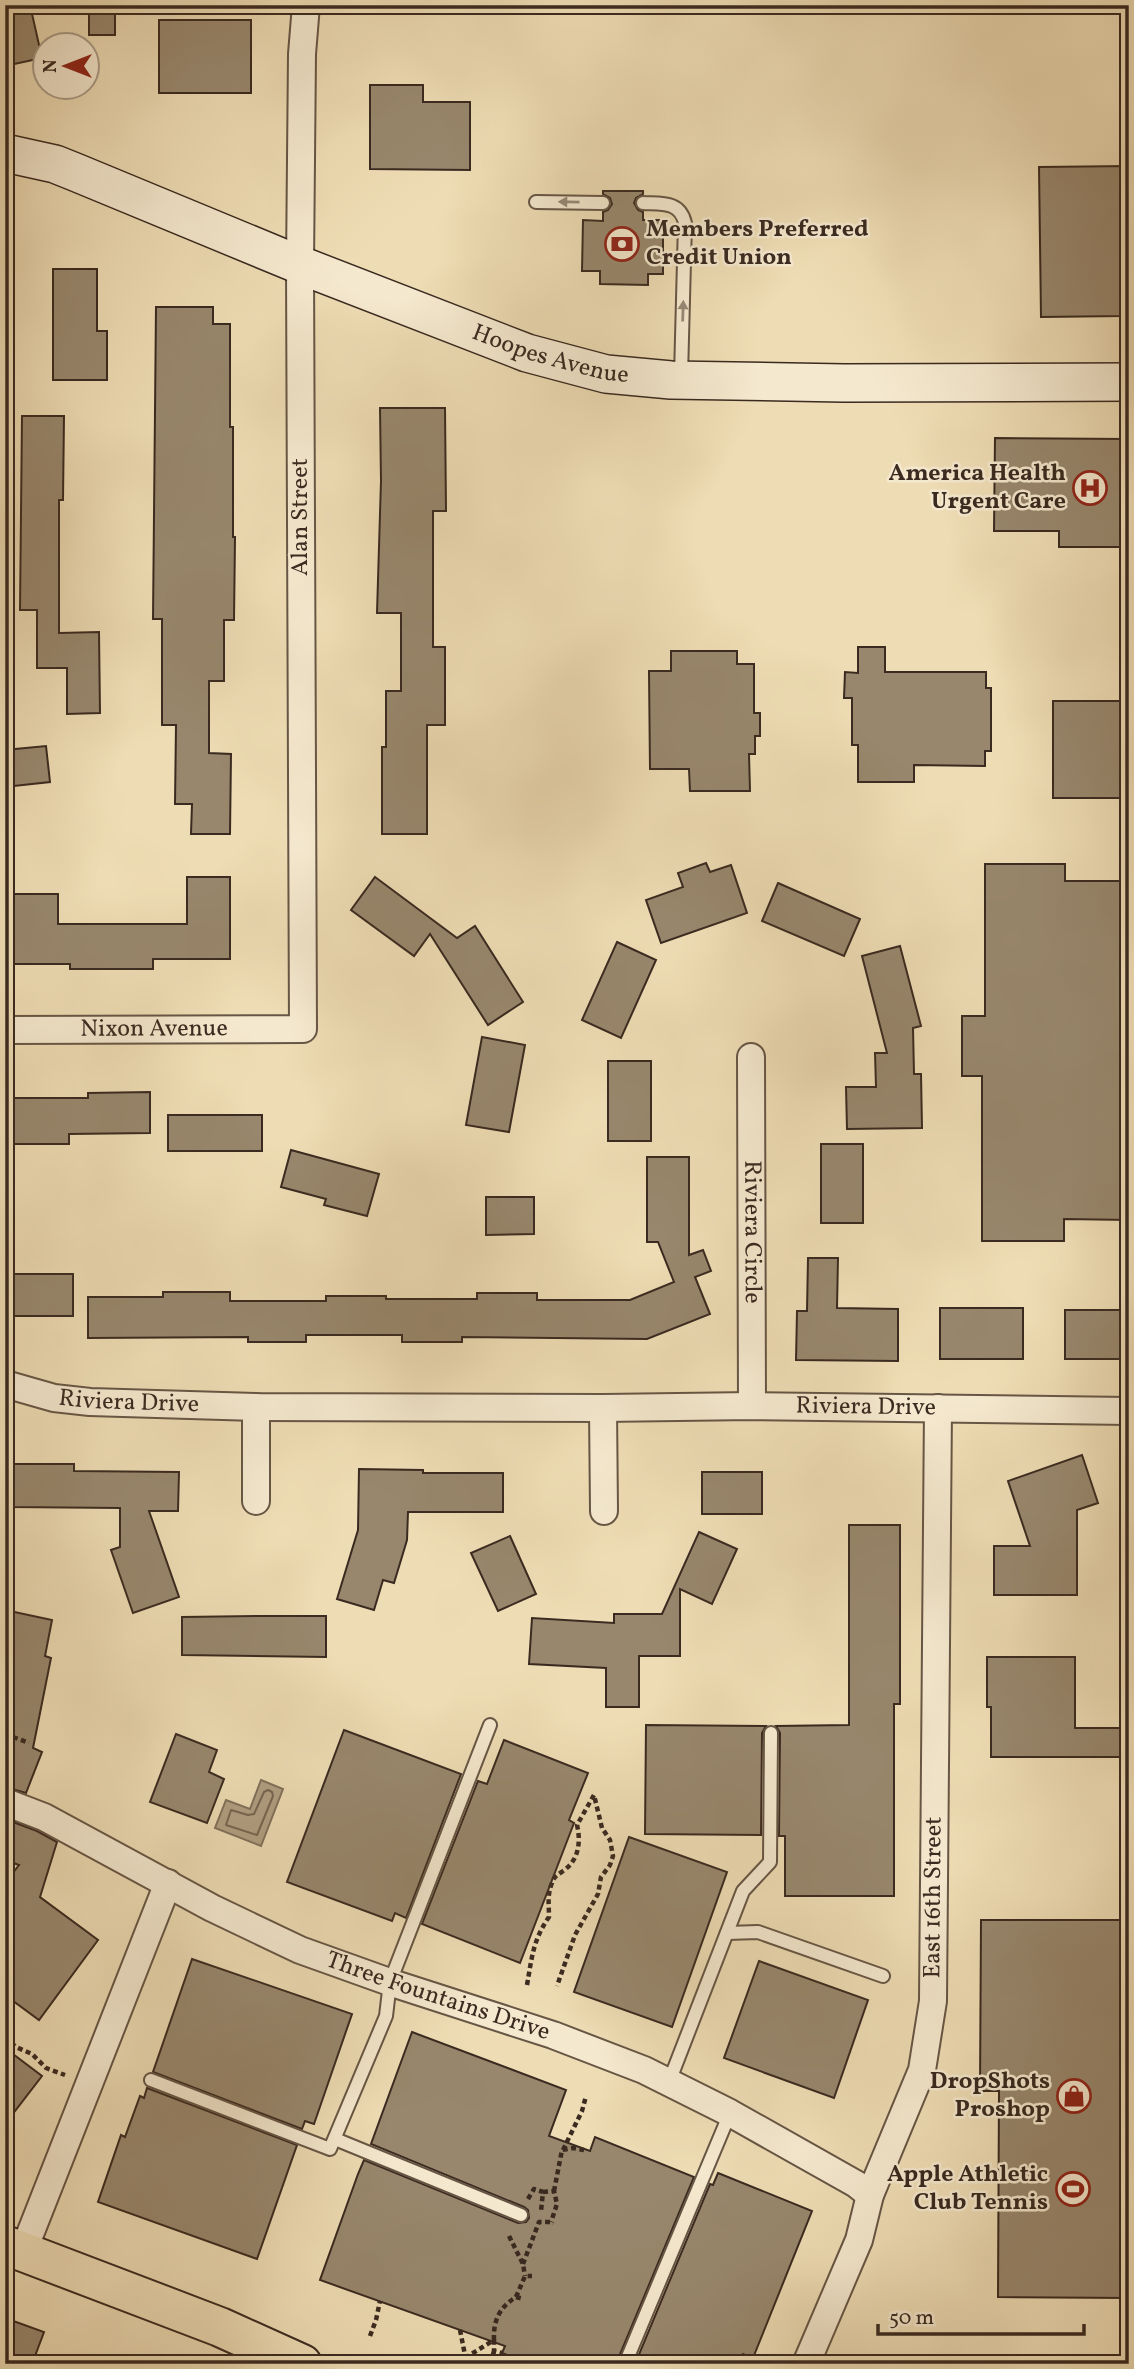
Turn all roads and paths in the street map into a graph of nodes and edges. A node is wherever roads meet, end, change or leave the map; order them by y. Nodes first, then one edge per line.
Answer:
1 (306, 5) edge
2 (5, 153) edge
3 (536, 202) dead end
4 (603, 203) dead end
5 (643, 203) dead end
6 (300, 265) junction
7 (681, 379) junction
8 (1129, 382) edge
9 (303, 1028) joint
10 (5, 1030) edge
11 (751, 1057) dead end
12 (5, 1384) edge
13 (752, 1406) junction
14 (256, 1407) junction
15 (603, 1408) junction
16 (937, 1408) junction
17 (1129, 1411) edge
18 (256, 1501) dead end
19 (604, 1511) dead end
20 (490, 1725) dead end
21 (771, 1733) dead end
22 (5, 1734) edge
23 (29, 1743) dead end
24 (5, 1802) edge
25 (168, 1883) junction
26 (727, 1933) junction
27 (883, 1976) dead end
28 (390, 1982) junction
29 (527, 1985) dead end
30 (557, 1986) dead end
31 (5, 2037) edge
32 (65, 2075) dead end
33 (151, 2080) dead end
34 (669, 2082) junction
35 (586, 2096) dead end
36 (730, 2113) junction
37 (335, 2139) junction
38 (562, 2150) junction
39 (584, 2150) dead end
40 (554, 2191) junction
41 (543, 2192) junction
42 (870, 2195) junction
43 (528, 2199) dead end
44 (522, 2216) dead end
45 (539, 2222) junction
46 (509, 2236) dead end
47 (14, 2248) edge
48 (523, 2264) junction
49 (525, 2276) junction
50 (532, 2276) dead end
51 (516, 2297) junction
52 (524, 2299) dead end
53 (380, 2301) dead end
54 (460, 2330) dead end
55 (370, 2336) dead end
56 (494, 2340) junction
57 (494, 2351) junction
58 (502, 2353) dead end
59 (464, 2361) edge
60 (302, 2364) edge
61 (490, 2364) edge
62 (625, 2364) edge
63 (806, 2364) edge

1 - 6 street, Alan Street
2 - 6 street, Hoopes Avenue
4 -> 3 lane
7 -> 5 lane
6 - 7 street, Hoopes Avenue
6 - 9 street, Alan Street
7 - 8 street, Hoopes Avenue
9 - 10 street, Nixon Avenue
11 - 13 street, Riviera Circle
12 - 14 street, Riviera Drive
13 - 15 street, Riviera Drive
13 - 16 street, Riviera Drive
14 - 15 street, Riviera Drive
14 - 18 street
15 - 19 street
16 - 17 street, Riviera Drive
16 - 42 street, East 16th Street
20 - 28 lane
21 - 26 lane
22 - 23 path
24 - 25 street, Three Fountains Drive
25 - 28 street, Three Fountains Drive
25 - 47 street
26 - 27 lane
26 - 34 lane
28 - 34 street, Three Fountains Drive
28 - 37 lane
29 - 30 path
31 - 32 path
33 - 37 lane
34 - 36 street, Three Fountains Drive
35 - 38 path
36 - 42 street, Three Fountains Drive
36 - 62 lane
37 - 44 lane
38 - 39 path
38 - 40 path
40 - 41 path
40 - 45 path
41 - 43 path
41 - 45 path
42 - 63 street, East 16th Street
45 - 48 path
46 - 48 path
47 - 60 main road
48 - 49 path
49 - 50 path
49 - 51 path
51 - 52 path
51 - 56 path
53 - 55 path
54 - 59 path
56 - 57 path
56 - 59 path
57 - 58 path
57 - 61 path

